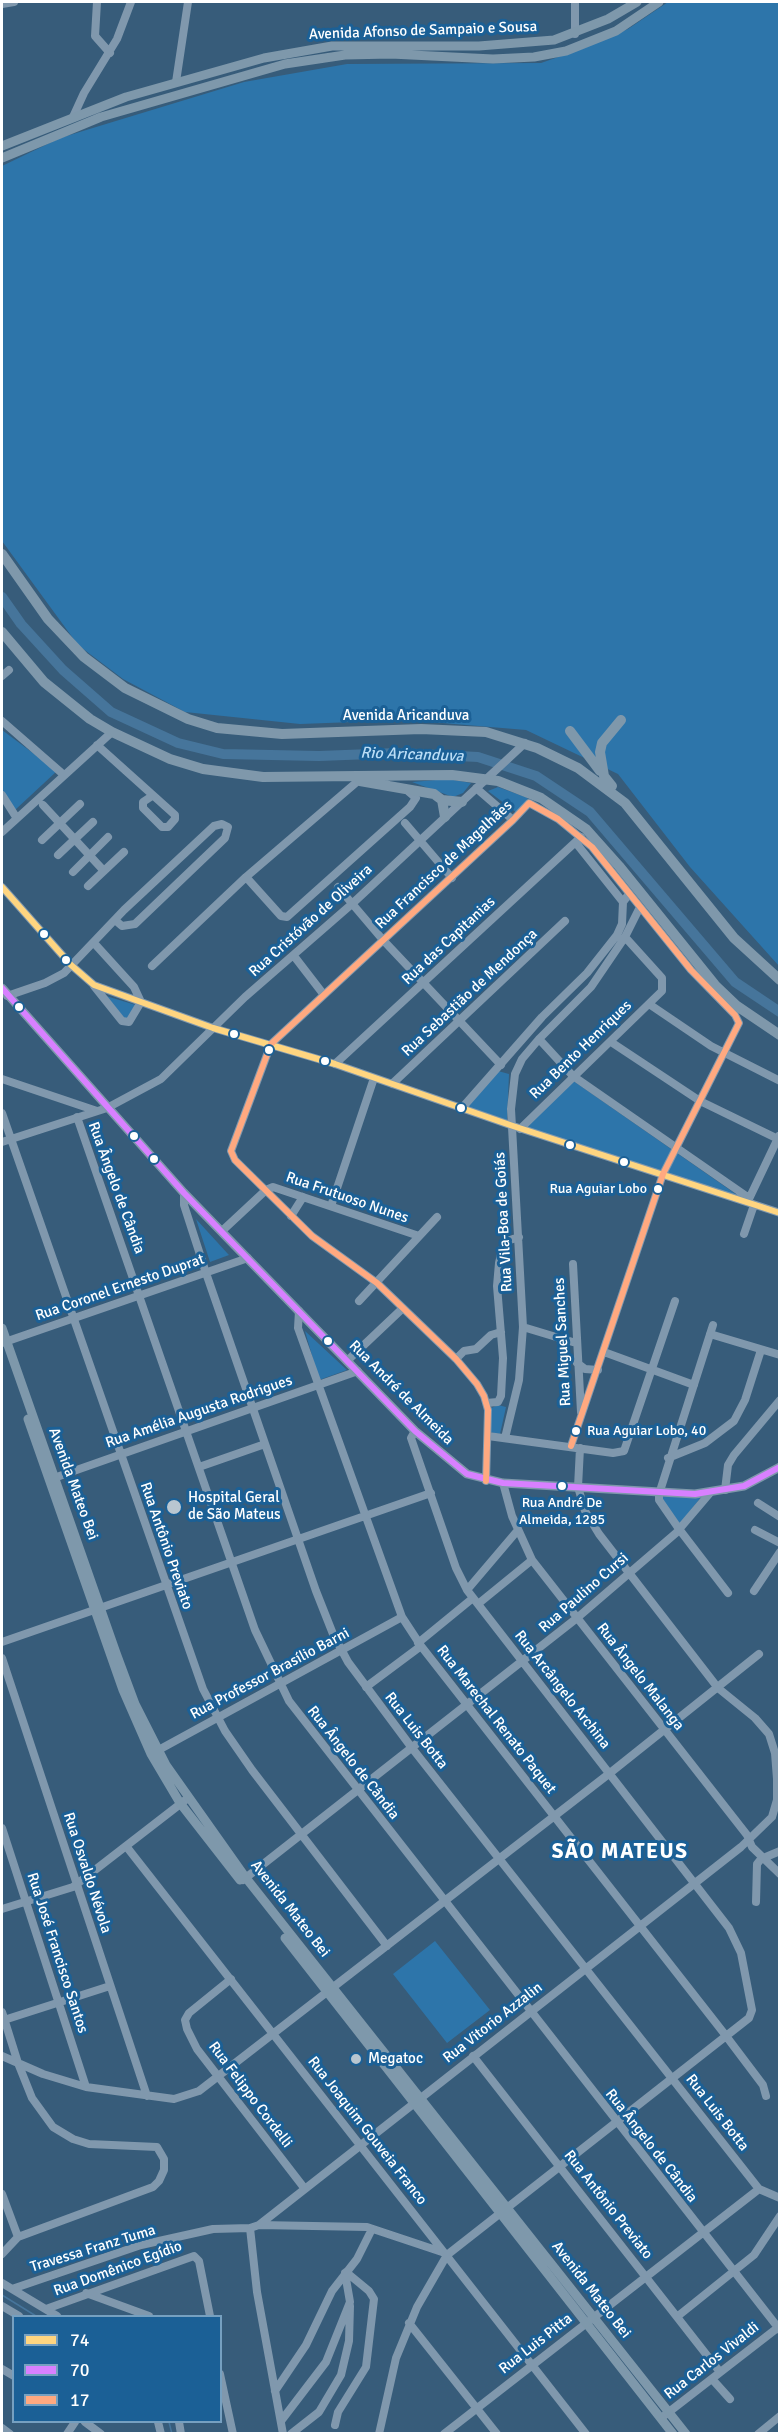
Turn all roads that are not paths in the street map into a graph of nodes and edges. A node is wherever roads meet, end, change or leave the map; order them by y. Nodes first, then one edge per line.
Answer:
1 (14, 2) edge
2 (97, 2) edge
3 (131, 2) edge
4 (188, 2) edge
5 (575, 2) edge
6 (659, 2) edge
7 (2, 4) edge
8 (640, 5) edge
9 (575, 33) junction
10 (110, 53) junction
11 (176, 82) junction
12 (73, 117) junction
13 (2, 146) edge
14 (2, 158) edge
15 (2, 554) edge
16 (2, 632) edge
17 (9, 670) dead end
18 (2, 676) edge
19 (621, 720) dead end
20 (2, 721) edge
21 (570, 731) dead end
22 (112, 732) junction
23 (97, 746) junction
24 (522, 746) junction
25 (64, 775) junction
26 (604, 776) junction
27 (333, 777) junction
28 (486, 779) junction
29 (358, 781) junction
30 (402, 787) junction
31 (476, 788) junction
32 (2, 795) edge
33 (152, 796) dead end
34 (442, 800) junction
35 (40, 802) junction
36 (462, 802) junction
37 (625, 802) junction
38 (80, 804) dead end
39 (445, 817) junction
40 (16, 818) junction
41 (513, 820) junction
42 (93, 822) dead end
43 (60, 823) junction
44 (405, 823) dead end
45 (2, 832) edge
46 (108, 837) dead end
47 (42, 840) dead end
48 (74, 840) junction
49 (421, 840) junction
50 (579, 840) junction
51 (124, 852) dead end
52 (58, 855) dead end
53 (89, 856) junction
54 (104, 871) junction
55 (73, 872) dead end
56 (246, 877) junction
57 (452, 878) junction
58 (88, 886) dead end
59 (2, 887) edge
60 (338, 887) dead end
61 (629, 894) junction
62 (623, 902) junction
63 (353, 903) junction
64 (640, 907) junction
65 (565, 921) dead end
66 (113, 923) junction
67 (625, 937) junction
68 (384, 940) junction
69 (94, 943) junction
70 (294, 956) junction
71 (71, 965) junction
72 (152, 966) dead end
73 (780, 980) edge
74 (424, 982) junction
75 (94, 985) junction
76 (4, 992) edge
77 (324, 995) junction
78 (141, 1002) junction
79 (649, 1004) junction
80 (460, 1020) junction
81 (213, 1028) junction
82 (780, 1035) edge
83 (539, 1039) junction
84 (611, 1042) junction
85 (271, 1044) junction
86 (723, 1053) junction
87 (335, 1064) junction
88 (501, 1065) junction
89 (573, 1076) junction
90 (374, 1078) junction
91 (2, 1079) edge
92 (780, 1081) edge
93 (392, 1084) junction
94 (700, 1101) junction
95 (107, 1108) junction
96 (462, 1108) junction
97 (97, 1111) junction
98 (2, 1113) edge
99 (77, 1117) junction
100 (517, 1127) junction
101 (779, 1138) edge
102 (10, 1139) junction
103 (2, 1142) edge
104 (675, 1148) junction
105 (663, 1174) junction
106 (266, 1190) junction
107 (184, 1193) junction
108 (303, 1197) junction
109 (750, 1202) junction
110 (331, 1206) junction
111 (780, 1213) edge
112 (291, 1215) junction
113 (437, 1217) dead end
114 (222, 1231) junction
115 (744, 1234) dead end
116 (419, 1236) junction
117 (519, 1237) junction
118 (248, 1258) junction
119 (573, 1264) dead end
120 (206, 1273) junction
121 (376, 1283) junction
122 (141, 1295) junction
123 (359, 1301) dead end
124 (675, 1301) dead end
125 (403, 1308) junction
126 (299, 1311) junction
127 (73, 1318) junction
128 (713, 1325) dead end
129 (523, 1327) junction
130 (2, 1328) edge
131 (501, 1332) junction
132 (710, 1334) junction
133 (576, 1343) junction
134 (3, 1344) edge
135 (760, 1350) junction
136 (603, 1352) junction
137 (780, 1355) edge
138 (456, 1359) junction
139 (347, 1361) junction
140 (577, 1363) junction
141 (598, 1370) junction
142 (653, 1370) junction
143 (358, 1371) junction
144 (318, 1384) junction
145 (694, 1384) junction
146 (780, 1400) edge
147 (486, 1403) junction
148 (253, 1407) junction
149 (581, 1418) junction
150 (415, 1431) junction
151 (186, 1432) junction
152 (488, 1436) junction
153 (505, 1437) junction
154 (265, 1444) junction
155 (571, 1446) junction
156 (580, 1448) junction
157 (120, 1454) junction
158 (668, 1458) junction
159 (199, 1467) junction
160 (780, 1467) edge
161 (52, 1479) junction
162 (486, 1481) junction
163 (503, 1483) junction
164 (578, 1487) junction
165 (735, 1488) junction
166 (431, 1493) junction
167 (710, 1493) junction
168 (658, 1494) junction
169 (758, 1503) dead end
170 (364, 1516) junction
171 (780, 1517) edge
172 (679, 1529) junction
173 (518, 1530) junction
174 (755, 1530) dead end
175 (299, 1539) junction
176 (780, 1543) edge
177 (780, 1552) edge
178 (532, 1560) junction
179 (231, 1562) junction
180 (627, 1573) junction
181 (166, 1585) junction
182 (468, 1590) junction
183 (754, 1591) dead end
184 (728, 1593) dead end
185 (476, 1601) junction
186 (97, 1609) junction
187 (402, 1617) junction
188 (577, 1618) junction
189 (2, 1642) edge
190 (420, 1645) junction
191 (341, 1651) junction
192 (759, 1654) dead end
193 (2, 1658) edge
194 (522, 1663) junction
195 (279, 1684) junction
196 (366, 1687) junction
197 (718, 1688) junction
198 (468, 1706) junction
199 (218, 1718) junction
200 (664, 1731) junction
201 (412, 1748) junction
202 (154, 1752) junction
203 (777, 1753) edge
204 (610, 1773) junction
205 (358, 1791) junction
206 (184, 1800) junction
207 (554, 1815) junction
208 (2, 1828) edge
209 (302, 1835) junction
210 (749, 1840) junction
211 (126, 1846) junction
212 (780, 1851) edge
213 (764, 1857) junction
214 (500, 1858) junction
215 (780, 1874) edge
216 (243, 1880) junction
217 (695, 1882) junction
218 (77, 1884) junction
219 (26, 1902) junction
220 (443, 1902) junction
221 (756, 1902) dead end
222 (2, 1909) edge
223 (640, 1925) junction
224 (387, 1946) junction
225 (585, 1968) junction
226 (231, 1979) junction
227 (110, 1986) junction
228 (330, 1990) junction
229 (58, 2002) junction
230 (529, 2011) junction
231 (3, 2016) edge
232 (274, 2034) junction
233 (725, 2036) junction
234 (2, 2056) edge
235 (473, 2056) junction
236 (18, 2063) junction
237 (219, 2077) junction
238 (672, 2078) junction
239 (86, 2087) junction
240 (147, 2096) junction
241 (766, 2096) dead end
242 (416, 2100) junction
243 (615, 2122) junction
244 (359, 2145) junction
245 (559, 2165) junction
246 (305, 2189) junction
247 (759, 2189) junction
248 (2, 2194) edge
249 (780, 2198) edge
250 (502, 2210) junction
251 (2, 2216) edge
252 (780, 2216) edge
253 (10, 2222) junction
254 (259, 2225) junction
255 (250, 2228) junction
256 (219, 2229) joint
257 (372, 2229) junction
258 (702, 2233) junction
259 (18, 2237) junction
260 (2, 2254) edge
261 (446, 2254) junction
262 (734, 2272) junction
263 (346, 2273) junction
264 (646, 2275) junction
265 (2, 2283) edge
266 (12, 2289) junction
267 (87, 2294) junction
268 (350, 2302) junction
269 (45, 2309) junction
270 (55, 2315) edge
271 (146, 2315) edge
272 (210, 2315) edge
273 (678, 2316) junction
274 (589, 2320) junction
275 (410, 2323) junction
276 (779, 2328) edge
277 (532, 2364) junction
278 (720, 2372) junction
279 (712, 2379) junction
280 (222, 2385) edge
281 (275, 2391) junction
282 (730, 2399) dead end
283 (477, 2408) junction
284 (665, 2415) junction
285 (780, 2416) edge
286 (281, 2421) junction
287 (88, 2423) edge
288 (335, 2425) dead end
289 (2, 2428) edge
290 (10, 2433) edge
291 (101, 2433) edge
292 (233, 2433) edge
293 (283, 2433) edge
294 (291, 2433) edge
295 (379, 2433) edge
296 (444, 2433) edge
297 (497, 2433) edge
298 (586, 2433) edge
299 (673, 2433) edge
300 (686, 2433) edge
301 (758, 2433) edge

1 - 7 street
2 - 10 street
3 - 10 street
4 - 11 street
5 - 9 street
6 - 8 main road, Avenida Afonso de Sampaio e Sousa
8 - 9 main road, Avenida Afonso de Sampaio e Sousa
8 - 14 main road, Avenida Afonso de Sampaio e Sousa
9 - 11 main road, Avenida Afonso de Sampaio e Sousa
10 - 12 street
11 - 12 main road, Avenida Afonso de Sampaio e Sousa
12 - 13 main road, Avenida Afonso de Sampaio e Sousa
15 - 24 highway, Avenida Aricanduva
16 - 22 highway
17 - 18 street
19 - 26 highway
20 - 25 street
21 - 26 highway
22 - 23 street
22 - 27 highway
23 - 25 street
23 - 33 street
24 - 28 street, Rua Cristóvão de Oliveira
24 - 37 highway, Avenida Aricanduva
25 - 35 street
26 - 37 highway
27 - 28 highway
27 - 29 highway
28 - 31 street, Rua Cristóvão de Oliveira
28 - 82 highway
29 - 30 highway
29 - 56 street
30 - 34 highway
30 - 56 street
31 - 36 street, Rua Cristóvão de Oliveira
31 - 41 street
32 - 40 street
34 - 36 highway
34 - 39 highway
35 - 40 street
35 - 43 street
36 - 39 street, Rua Cristóvão de Oliveira
37 - 73 highway, Avenida Aricanduva
38 - 43 street
39 - 49 street, Rua Cristóvão de Oliveira
40 - 45 street
41 - 50 street, Rua Francisco de Magalhães
41 - 57 street, Rua Francisco de Magalhães
42 - 48 street
43 - 47 street
43 - 48 street
44 - 49 street
46 - 53 street
48 - 52 street
48 - 53 street
49 - 57 street
49 - 63 street, Rua Cristóvão de Oliveira
50 - 61 street
50 - 62 street
50 - 74 street, Rua das Capitanias
51 - 54 street
53 - 54 street
53 - 55 street
54 - 58 street
56 - 72 street
57 - 68 street, Rua Francisco de Magalhães
59 - 71 street
60 - 63 street
61 - 62 street
61 - 64 street
62 - 88 street
63 - 68 street
63 - 70 street, Rua Cristóvão de Oliveira
64 - 67 street, Rua Vila-Boa de Goiás
64 - 86 street
65 - 80 street, Rua Sebastião de Mendonça
66 - 66 street
66 - 69 street
67 - 79 street, Rua Bento Henriques
67 - 83 street, Rua Vila-Boa de Goiás
68 - 74 street
68 - 77 street, Rua Francisco de Magalhães
69 - 71 street
69 - 78 street
70 - 77 street
70 - 81 street, Rua Cristóvão de Oliveira
71 - 75 street
71 - 76 street
74 - 80 street
74 - 87 street, Rua das Capitanias
75 - 78 street
75 - 78 street
76 - 95 main road, Rua André de Almeida
77 - 85 street, Rua Francisco de Magalhães
78 - 81 street
79 - 84 street, Rua Bento Henriques
79 - 86 street
80 - 88 street
80 - 93 street, Rua Sebastião de Mendonça
81 - 85 street
81 - 95 street, Rua Cristóvão de Oliveira
83 - 89 street
83 - 100 street, Rua Vila-Boa de Goiás
84 - 89 street, Rua Bento Henriques
84 - 94 street
85 - 87 street
85 - 106 street
86 - 92 street
86 - 94 street
87 - 90 street
88 - 96 street
89 - 100 street, Rua Bento Henriques
89 - 104 street
90 - 93 street
90 - 110 street
91 - 97 street
93 - 96 street
94 - 101 street
94 - 104 street
95 - 97 street, Rua Cristóvão de Oliveira
95 - 107 main road, Rua André de Almeida
96 - 100 street
97 - 99 street, Rua Cristóvão de Oliveira
98 - 102 street, Rua Antônio Previato
99 - 102 street, Rua Cristóvão de Oliveira
99 - 122 street, Rua Ângelo de Cândia
100 - 105 street
100 - 117 street, Rua Vila-Boa de Goiás
101 - 109 street
102 - 103 street, Rua Cristóvão de Oliveira
102 - 127 street, Rua Antônio Previato
104 - 105 street
104 - 109 street
105 - 109 street
105 - 136 street
106 - 108 street, Rua Frutuoso Nunes
106 - 112 street
106 - 114 street
107 - 114 main road, Rua André de Almeida
107 - 120 street, Rua Luis Botta
108 - 110 street, Rua Frutuoso Nunes
108 - 112 street
109 - 111 street
109 - 115 street
110 - 116 street, Rua Frutuoso Nunes
112 - 121 street
113 - 116 street
114 - 118 main road, Rua André de Almeida
116 - 121 street
117 - 129 street, Rua Vila-Boa de Goiás
117 - 131 street
118 - 120 street, Rua Coronel Ernesto Duprat
118 - 126 main road, Rua André de Almeida
119 - 133 street, Rua Miguel Sanches
120 - 122 street, Rua Coronel Ernesto Duprat
120 - 148 street, Rua Luis Botta
121 - 123 street
121 - 125 street
122 - 127 street, Rua Coronel Ernesto Duprat
122 - 151 street, Rua Ângelo de Cândia
124 - 142 street
125 - 138 street
125 - 139 street
126 - 139 main road, Rua André de Almeida
126 - 144 street, Rua Marechal Renato Paquet
127 - 134 street, Rua Coronel Ernesto Duprat
127 - 157 street, Rua Antônio Previato
128 - 132 street
129 - 133 street
129 - 153 street, Rua Vila-Boa de Goiás
130 - 134 main road, Avenida Mateo Bei
131 - 138 street
131 - 147 street
132 - 135 street
132 - 145 street
133 - 140 street, Rua Miguel Sanches
134 - 161 main road, Avenida Mateo Bei
135 - 137 street
135 - 158 street
136 - 141 street
136 - 142 street
138 - 147 street
139 - 143 main road, Rua André de Almeida
140 - 141 street
140 - 149 street, Rua Miguel Sanches
141 - 149 street
142 - 145 street
142 - 156 street
143 - 144 street, Rua Amélia Augusta Rodrigues
143 - 150 main road, Rua André de Almeida
144 - 148 street, Rua Amélia Augusta Rodrigues
144 - 170 street, Rua Marechal Renato Paquet
145 - 158 street
146 - 165 street
147 - 152 street
148 - 151 street, Rua Amélia Augusta Rodrigues
148 - 154 street, Rua Luis Botta
149 - 155 street
150 - 162 main road, Rua André de Almeida
150 - 166 street, Rua Arcângelo Archina
151 - 157 street, Rua Amélia Augusta Rodrigues
151 - 159 street, Rua Ângelo de Cândia
152 - 153 street
152 - 162 street
153 - 155 street
154 - 159 street
154 - 175 street, Rua Luis Botta
155 - 156 street
156 - 164 street
157 - 161 street, Rua Amélia Augusta Rodrigues
157 - 181 street, Rua Antônio Previato
158 - 168 street
159 - 179 street, Rua Ângelo de Cândia
160 - 165 main road, Rua André de Almeida
161 - 186 main road, Avenida Mateo Bei
162 - 163 main road, Rua André de Almeida
163 - 164 main road, Rua André de Almeida
163 - 173 street, Rua Ângelo Malanga
164 - 168 main road, Rua André de Almeida
164 - 180 street
165 - 167 main road, Rua André de Almeida
166 - 170 street
166 - 182 street, Rua Arcângelo Archina
167 - 168 main road, Rua André de Almeida
167 - 172 street, Rua Paulino Cursi
168 - 172 street
169 - 171 street
170 - 175 street
170 - 187 street, Rua Marechal Renato Paquet
172 - 180 street, Rua Paulino Cursi
172 - 184 street
173 - 178 street, Rua Ângelo Malanga
173 - 182 street
174 - 176 street
175 - 179 street
175 - 191 street, Rua Luis Botta
177 - 183 street
178 - 185 street
178 - 188 street, Rua Ângelo Malanga
179 - 181 street
179 - 195 street, Rua Ângelo de Cândia
180 - 188 street, Rua Paulino Cursi
180 - 197 street
181 - 186 street
181 - 199 street, Rua Antônio Previato
182 - 185 street, Rua Arcângelo Archina
185 - 190 street
185 - 194 street, Rua Arcângelo Archina
186 - 189 street
186 - 202 main road, Avenida Mateo Bei
187 - 190 street, Rua Marechal Renato Paquet
187 - 191 street, Rua Professor Brasílio Barni
188 - 194 street, Rua Paulino Cursi
188 - 200 street, Rua Ângelo Malanga
190 - 196 street
190 - 198 street, Rua Marechal Renato Paquet
191 - 195 street, Rua Professor Brasílio Barni
191 - 196 street, Rua Luis Botta
192 - 197 street
193 - 218 street, Rua Osvaldo Névola
194 - 198 street, Rua Paulino Cursi
194 - 204 street, Rua Arcângelo Archina
195 - 199 street, Rua Professor Brasílio Barni
195 - 205 street, Rua Ângelo de Cândia
196 - 201 street, Rua Luis Botta
197 - 200 street
197 - 203 street
198 - 201 street, Rua Paulino Cursi
198 - 207 street, Rua Marechal Renato Paquet
199 - 202 street, Rua Professor Brasílio Barni
199 - 209 street, Rua Antônio Previato
200 - 204 street
200 - 210 street, Rua Ângelo Malanga
201 - 205 street, Rua Paulino Cursi
201 - 214 street, Rua Luis Botta
202 - 206 main road, Avenida Mateo Bei
203 - 210 street, Rua Vitorio Azzalin
204 - 207 street
204 - 217 street, Rua Arcângelo Archina
205 - 209 street, Rua Paulino Cursi
205 - 220 street, Rua Ângelo de Cândia
206 - 211 street
206 - 216 main road, Avenida Mateo Bei
207 - 214 street
207 - 223 street, Rua Marechal Renato Paquet
208 - 219 street, Rua José Francisco Santos
209 - 216 street, Rua Paulino Cursi
209 - 224 street, Rua Antônio Previato
210 - 213 street, Rua Ângelo Malanga
210 - 217 street, Rua Vitorio Azzalin
211 - 218 street
211 - 226 street, Rua Joaquim Gouveia Franco
212 - 213 street
213 - 215 street, Rua Ângelo Malanga
213 - 221 street
214 - 220 street
214 - 225 street, Rua Luis Botta
216 - 228 main road, Avenida Mateo Bei
217 - 223 street, Rua Vitorio Azzalin
217 - 233 street, Rua Arcângelo Archina
218 - 219 street
218 - 227 street, Rua Osvaldo Névola
219 - 222 street
219 - 229 street, Rua José Francisco Santos
220 - 224 street
220 - 230 street, Rua Ângelo de Cândia
223 - 225 street, Rua Vitorio Azzalin
223 - 233 street, Rua Marechal Renato Paquet
224 - 228 street
225 - 230 street, Rua Vitorio Azzalin
225 - 238 street, Rua Luis Botta
226 - 232 street, Rua Joaquim Gouveia Franco
226 - 237 street, Rua Felippo Cordelli
227 - 229 street
227 - 240 street, Rua Osvaldo Névola
228 - 232 street
228 - 242 main road, Avenida Mateo Bei
229 - 231 street
229 - 239 street, Rua José Francisco Santos
230 - 235 street, Rua Vitorio Azzalin
230 - 243 street, Rua Ângelo de Cândia
231 - 236 street
232 - 237 street
232 - 244 street, Rua Joaquim Gouveia Franco
233 - 238 street
233 - 241 street, Rua Marechal Renato Paquet
234 - 236 street
235 - 242 street, Rua Vitorio Azzalin
235 - 245 street, Rua Antônio Previato
236 - 239 street
236 - 259 street
237 - 240 street
237 - 246 street, Rua Felippo Cordelli
238 - 243 street
238 - 247 street, Rua Luis Botta
239 - 240 street
242 - 244 street, Rua Vitorio Azzalin
242 - 250 main road, Avenida Mateo Bei
243 - 245 street
243 - 258 street, Rua Ângelo de Cândia
244 - 246 street, Rua Vitorio Azzalin
244 - 261 street, Rua Joaquim Gouveia Franco
245 - 250 street
245 - 264 street, Rua Antônio Previato
246 - 254 street, Rua Vitorio Azzalin
247 - 249 street, Rua Luis Botta
247 - 258 street, Rua Luis Pitta
248 - 253 street
250 - 261 street
250 - 274 main road, Avenida Mateo Bei
251 - 253 street
252 - 262 street
253 - 259 street
254 - 255 street, Rua Vitorio Azzalin
254 - 257 street
255 - 256 street, Rua Vitorio Azzalin
255 - 281 street
256 - 266 street, Travessa Franz Tuma
257 - 261 street
257 - 263 street
258 - 262 street, Rua Ângelo de Cândia
258 - 264 street, Rua Luis Pitta
259 - 260 street
261 - 275 street
261 - 277 street, Rua Joaquim Gouveia Franco
262 - 273 street
262 - 276 street, Rua Ângelo de Cândia
263 - 268 street
263 - 281 street
263 - 288 street
264 - 273 street, Rua Antônio Previato
264 - 274 street, Rua Luis Pitta
265 - 266 street
266 - 269 street
267 - 269 street, Rua Domênico Egídio
267 - 271 street
267 - 272 street, Rua Domênico Egídio
268 - 286 street
268 - 294 street
269 - 270 street
273 - 278 street, Rua Antônio Previato
274 - 277 street, Rua Luis Pitta
274 - 284 main road, Avenida Mateo Bei
275 - 283 street
275 - 295 street
276 - 278 street, Rua Carlos Vivaldi
277 - 283 street, Rua Luis Pitta
277 - 298 street, Rua Joaquim Gouveia Franco
278 - 279 street, Rua Carlos Vivaldi
279 - 282 street
279 - 284 street, Rua Carlos Vivaldi
280 - 292 street
281 - 286 street
283 - 296 street, Rua Luis Pitta
283 - 297 street
284 - 299 main road, Avenida Mateo Bei
284 - 300 main road, Avenida Mateo Bei
285 - 301 street
286 - 293 street
287 - 291 street
289 - 290 street

